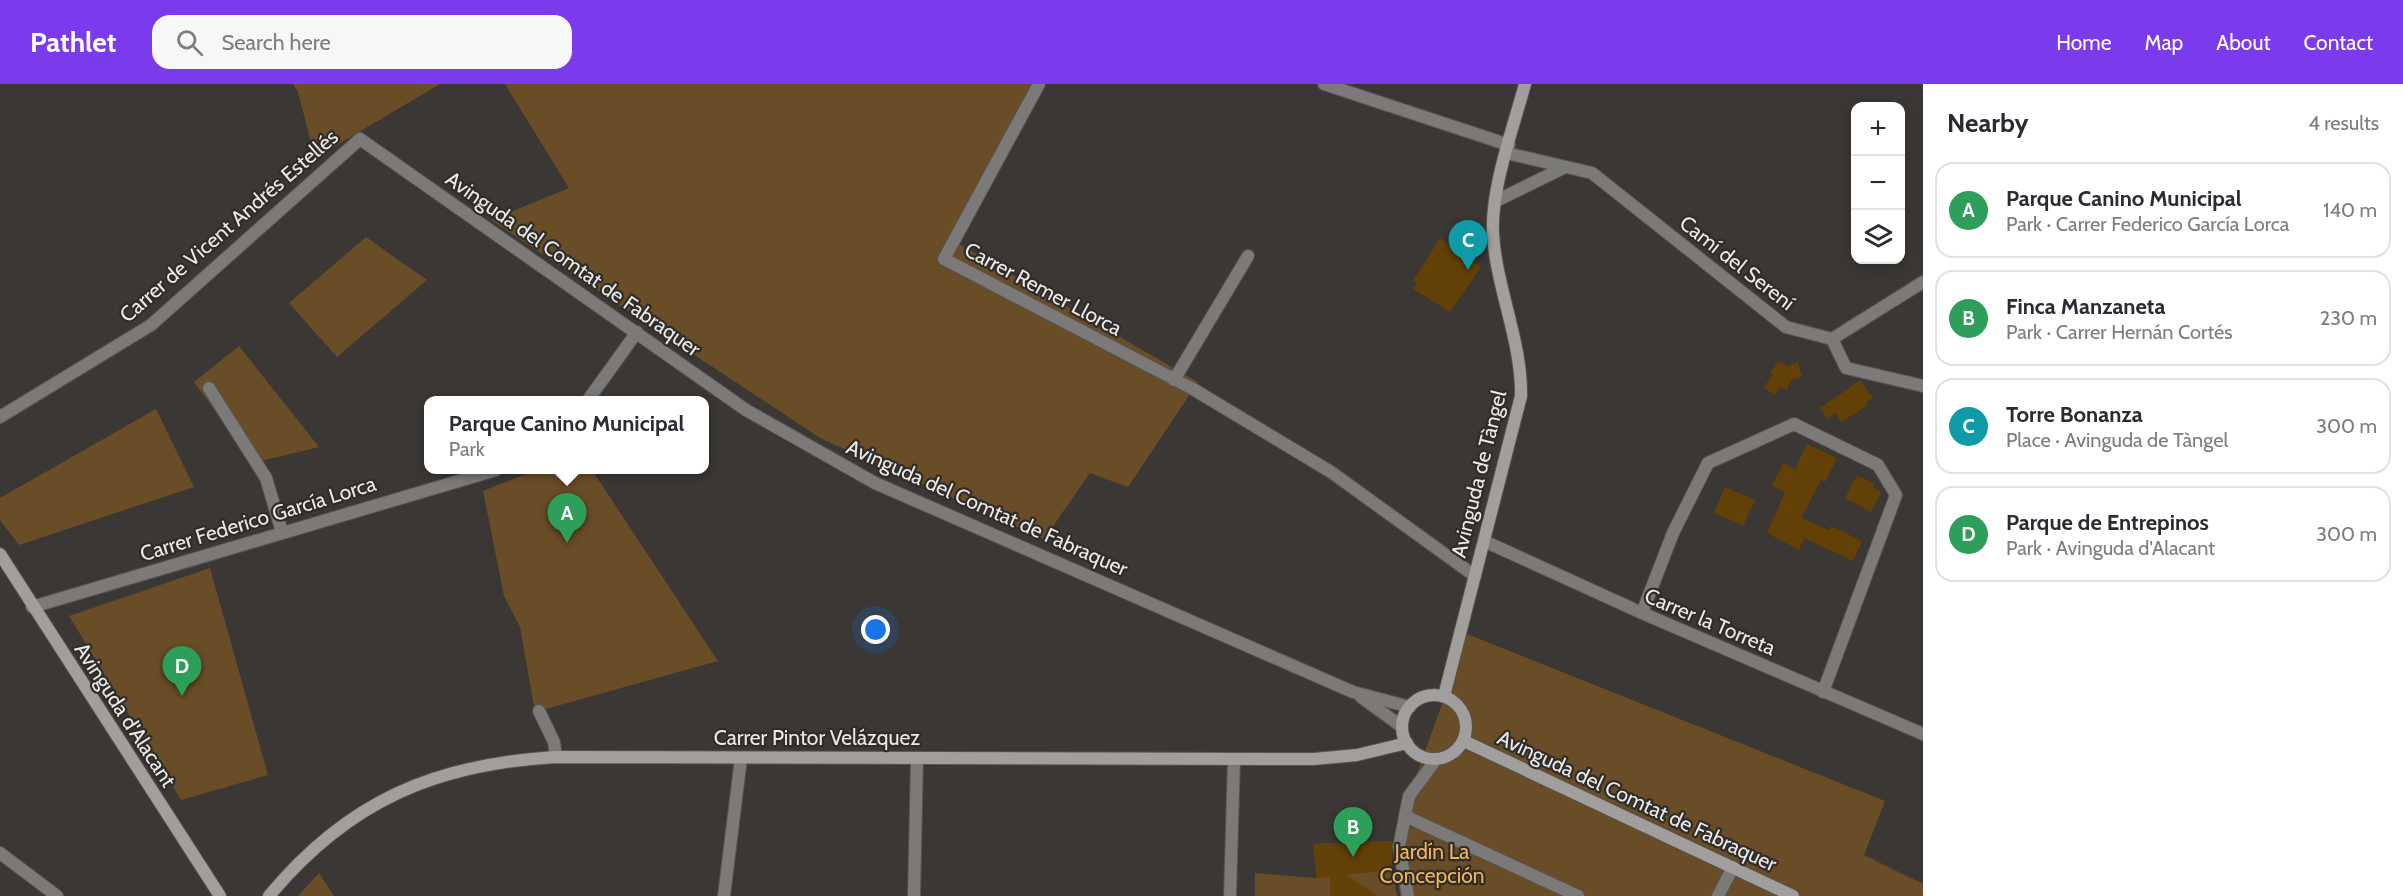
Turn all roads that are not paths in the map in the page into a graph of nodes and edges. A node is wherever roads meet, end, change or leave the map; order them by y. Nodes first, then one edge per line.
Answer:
1 (1039, 84) edge
2 (1324, 84) edge
3 (1524, 84) edge
4 (360, 139) joint
5 (1508, 149) junction
6 (1565, 167) junction
7 (1496, 201) junction
8 (1248, 256) dead end
9 (1923, 282) edge
10 (637, 332) junction
11 (1832, 339) junction
12 (1174, 380) junction
13 (1923, 386) edge
14 (209, 388) dead end
15 (591, 396) edge
16 (0, 417) edge
17 (482, 474) edge
18 (282, 532) junction
19 (1484, 542) junction
20 (0, 554) edge
21 (1474, 576) junction
22 (32, 607) junction
23 (1642, 614) junction
24 (1353, 692) junction
25 (1823, 692) junction
26 (1444, 696) junction
27 (1410, 707) junction
28 (539, 711) dead end
29 (1401, 726) junction
30 (1923, 734) edge
31 (1464, 741) junction
32 (1407, 743) junction
33 (556, 757) junction
34 (741, 758) junction
35 (917, 758) junction
36 (1234, 759) junction
37 (1435, 761) junction
38 (1405, 816) junction
39 (0, 853) edge
40 (1732, 867) junction
41 (56, 895) edge
42 (37, 896) edge
43 (220, 896) edge
44 (269, 896) edge
45 (724, 896) edge
46 (914, 896) edge
47 (1230, 896) edge
48 (1408, 896) edge
49 (1578, 896) edge
50 (1718, 896) edge
51 (1793, 896) edge

1 - 12 street, Carrer Remer Llorca
2 - 5 street, Camí del Serení
3 - 5 street, Avinguda de Tàngel
4 - 10 street, Avinguda del Comtat de Fabraquer
4 - 16 street, Carrer de Vicent Andrés Estellés
5 - 6 street, Camí del Serení
5 - 7 street, Avinguda de Tàngel
6 - 7 street
6 - 11 street, Camí del Serení
7 - 19 street, Avinguda de Tàngel
8 - 12 street
9 - 11 street
10 - 15 street
10 - 24 street, Avinguda del Comtat de Fabraquer
11 - 13 street
12 - 21 street, Carrer Remer Llorca
14 - 18 street
17 - 18 street, Carrer Federico García Lorca
18 - 22 street, Carrer Federico García Lorca
19 - 21 street, Avinguda de Tàngel
19 - 23 street, Carrer la Torreta
20 - 22 street, Avinguda d'Alacant
21 - 26 street, Avinguda de Tàngel
22 - 43 street, Avinguda d'Alacant
23 - 25 street, Carrer la Torreta
23 - 25 street
24 - 27 street, Avinguda del Comtat de Fabraquer
24 - 29 street, Avinguda del Comtat de Fabraquer
25 - 30 street, Carrer la Torreta
26 - 27 street
26 - 31 street
27 - 29 street
28 - 33 street
29 - 32 street
31 - 37 street
31 - 40 street, Avinguda del Comtat de Fabraquer
32 - 36 street, Carrer Pintor Velázquez
32 - 37 street
33 - 34 street, Carrer Pintor Velázquez
33 - 44 street, Carrer Pintor Velázquez
34 - 35 street, Carrer Pintor Velázquez
34 - 45 street
35 - 36 street, Carrer Pintor Velázquez
35 - 46 street
36 - 47 street
37 - 38 street
38 - 48 street
38 - 49 street
39 - 41 street
40 - 50 street
40 - 51 street, Avinguda del Comtat de Fabraquer
41 - 42 street

